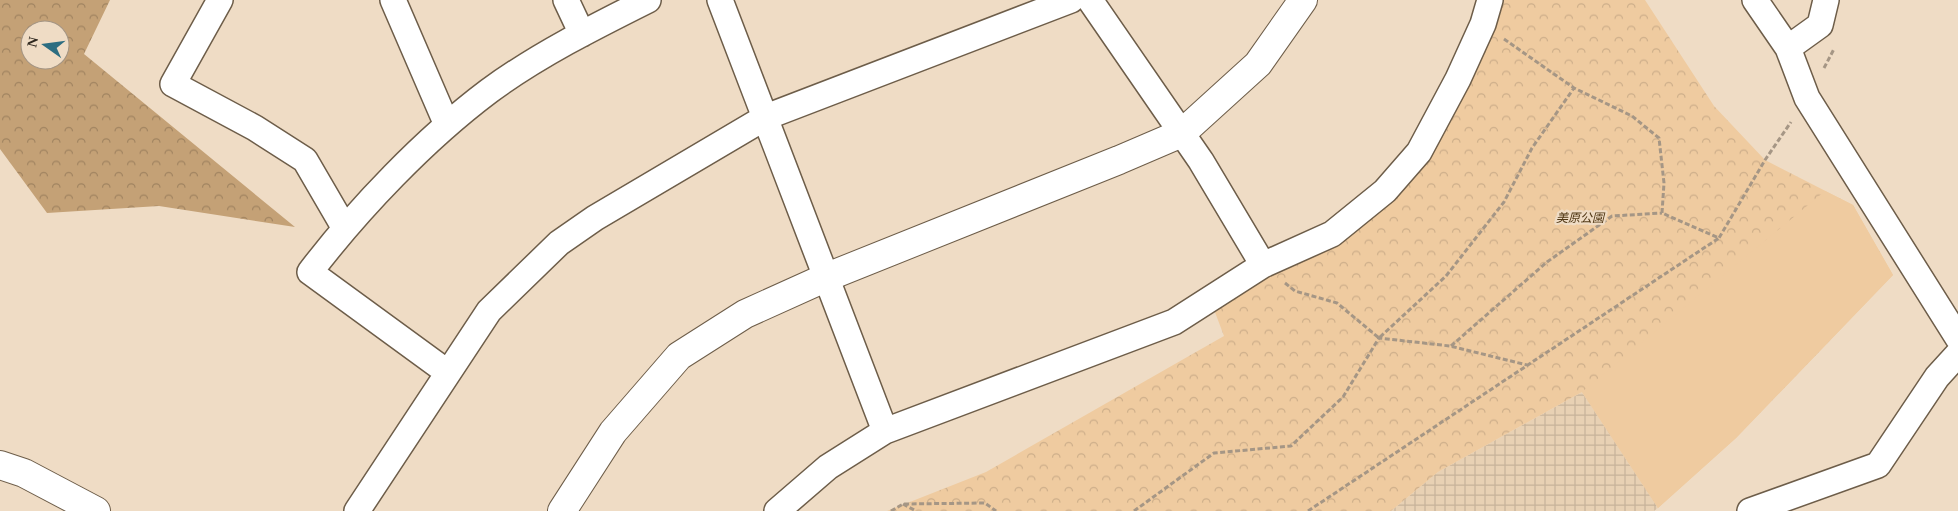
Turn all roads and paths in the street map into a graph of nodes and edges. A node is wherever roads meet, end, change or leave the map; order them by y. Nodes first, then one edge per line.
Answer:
1 (220, 0) edge
2 (393, 0) edge
3 (566, 0) edge
4 (648, 0) edge
5 (720, 0) edge
6 (1071, 0) edge
7 (1090, 0) edge
8 (1303, 0) edge
9 (1490, 0) edge
10 (1755, 0) edge
11 (1826, 0) edge
12 (1483, 24) junction
13 (582, 34) junction
14 (1788, 48) junction
15 (1574, 88) junction
16 (1808, 98) junction
17 (766, 117) junction
18 (447, 125) junction
19 (1182, 133) junction
20 (1662, 213) junction
21 (344, 227) junction
22 (1719, 238) junction
23 (1264, 265) junction
24 (827, 277) junction
25 (1379, 338) junction
26 (1958, 338) edge
27 (1450, 346) junction
28 (1958, 354) edge
29 (1527, 366) junction
30 (447, 372) junction
31 (885, 431) junction
32 (0, 465) edge
33 (903, 504) junction
34 (96, 511) edge
35 (357, 511) edge
36 (562, 511) edge
37 (777, 511) edge
38 (891, 511) edge
39 (916, 511) edge
40 (996, 511) edge
41 (1134, 511) edge
42 (1308, 511) edge
43 (1750, 511) edge

1 - 21 street
2 - 18 street
3 - 13 street
4 - 13 street
5 - 17 street
6 - 17 street
7 - 19 street
8 - 19 street
9 - 12 street
10 - 14 street
11 - 14 street
12 - 15 path
12 - 23 street
13 - 18 street
14 - 16 street
15 - 20 path
15 - 25 path
16 - 22 path
16 - 26 street
17 - 24 street
17 - 30 street
18 - 21 street
19 - 23 street
19 - 24 street
20 - 22 path
20 - 27 path
21 - 30 street
22 - 29 path
23 - 25 path
23 - 31 street
24 - 31 street
24 - 36 street
25 - 27 path
25 - 41 path
27 - 29 path
28 - 43 street
29 - 42 path
30 - 35 street
31 - 37 street
32 - 34 street
33 - 38 path
33 - 39 path
33 - 40 path

